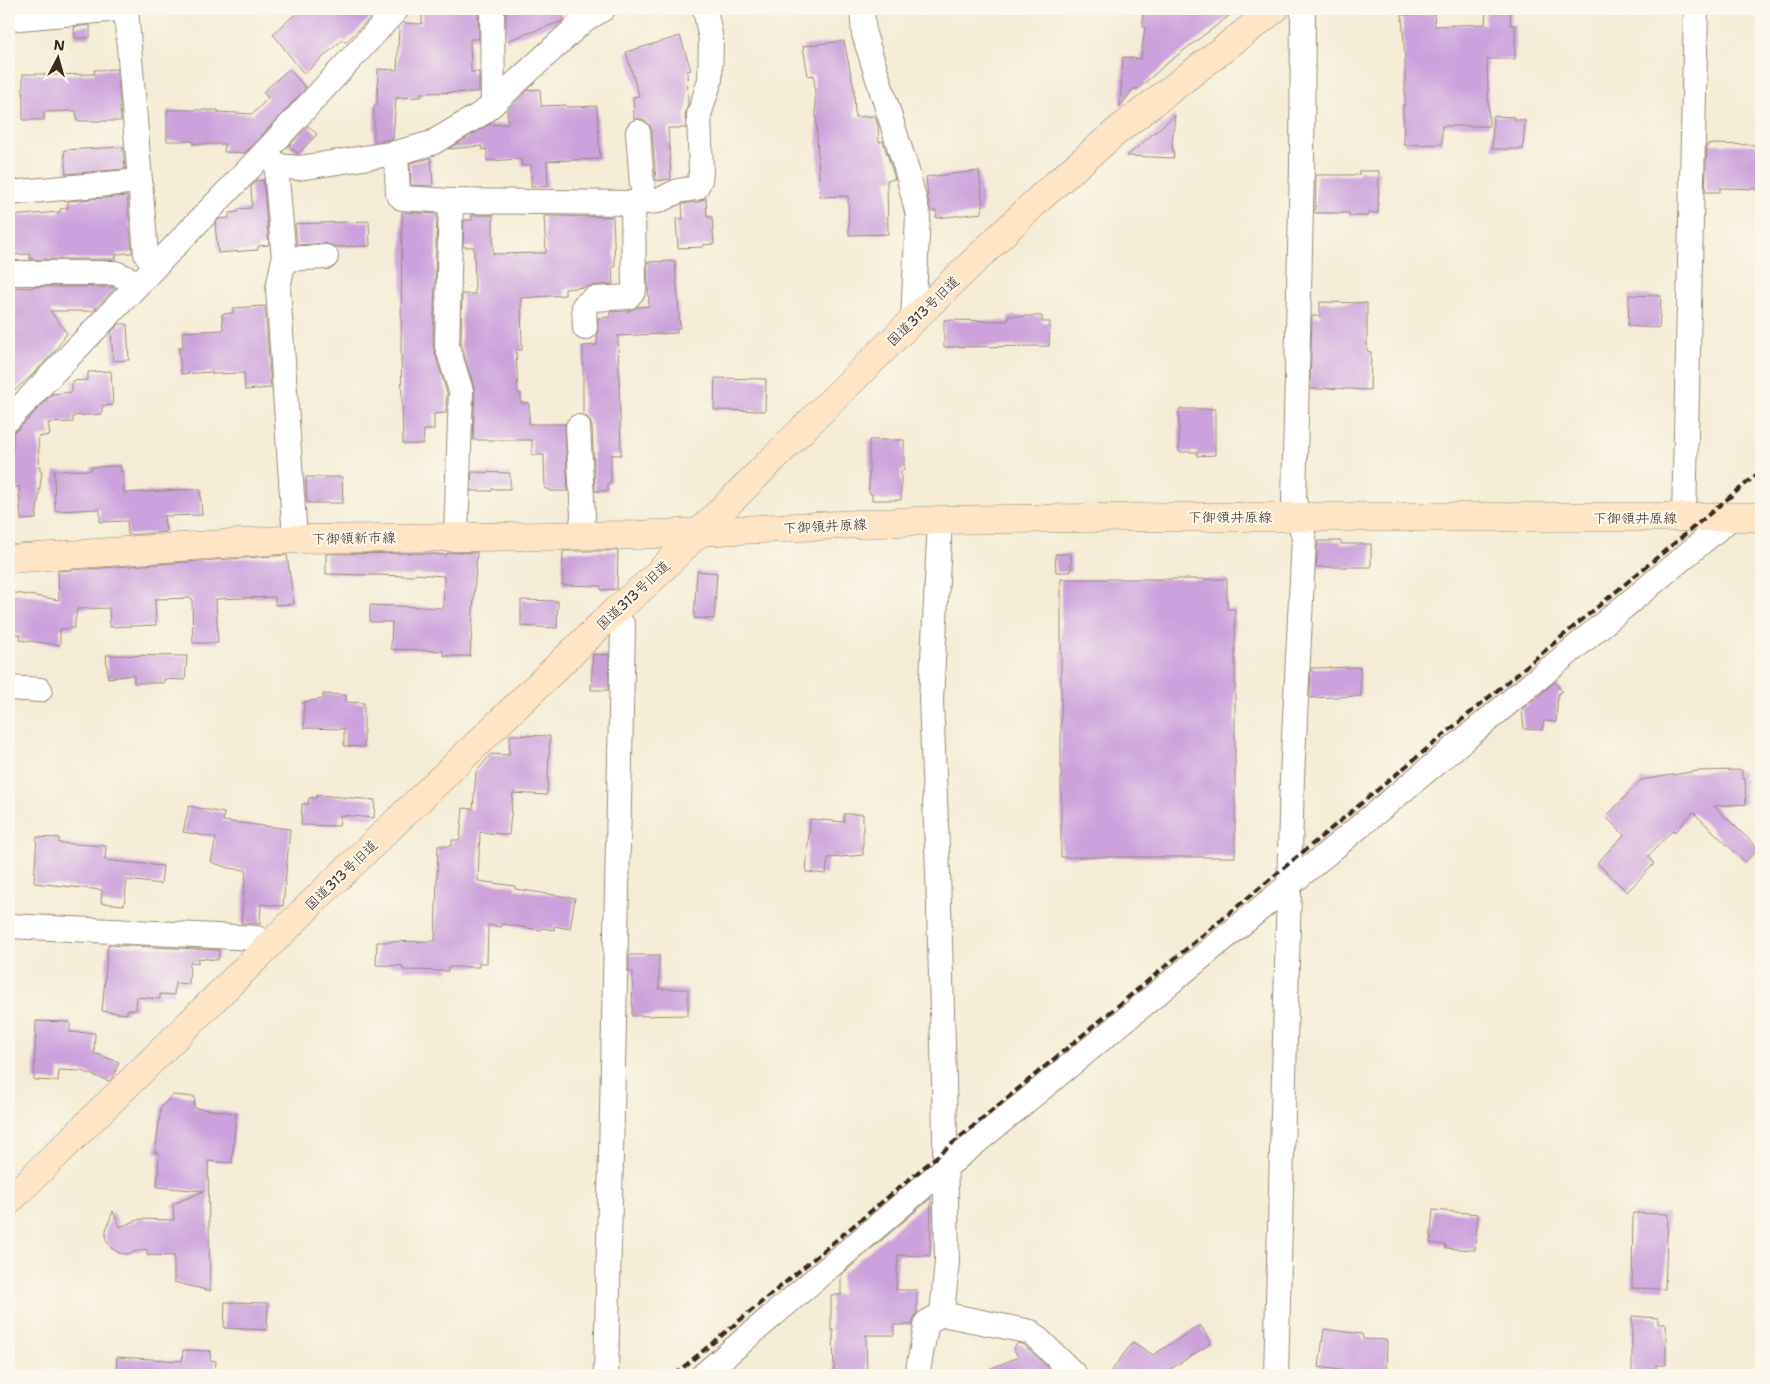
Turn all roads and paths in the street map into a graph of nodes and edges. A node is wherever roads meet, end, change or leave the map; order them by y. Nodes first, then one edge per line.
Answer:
1 (119, 9) edge
2 (126, 9) edge
3 (397, 9) edge
4 (492, 9) edge
5 (603, 9) edge
6 (705, 9) edge
7 (862, 9) edge
8 (1276, 9) edge
9 (1303, 9) edge
10 (1696, 9) edge
11 (9, 19) edge
12 (493, 104) junction
13 (638, 132) dead end
14 (396, 153) junction
15 (271, 159) junction
16 (140, 181) junction
17 (9, 192) edge
18 (451, 201) junction
19 (640, 203) junction
20 (326, 257) dead end
21 (284, 259) junction
22 (155, 266) junction
23 (9, 273) edge
24 (139, 283) junction
25 (913, 320) junction
26 (585, 328) dead end
27 (13, 408) edge
28 (578, 427) dead end
29 (1299, 517) junction
30 (1761, 517) edge
31 (1684, 518) junction
32 (1731, 518) junction
33 (940, 520) junction
34 (700, 532) junction
35 (581, 534) junction
36 (456, 536) junction
37 (296, 538) junction
38 (9, 558) edge
39 (614, 612) junction
40 (9, 688) edge
41 (40, 690) dead end
42 (1290, 885) junction
43 (9, 926) edge
44 (268, 947) junction
45 (945, 1168) junction
46 (9, 1201) edge
47 (942, 1314) junction
48 (606, 1375) edge
49 (703, 1375) edge
50 (917, 1375) edge
51 (1075, 1375) edge
52 (1276, 1375) edge

1 - 11 street
2 - 16 street
3 - 15 street
4 - 12 street
5 - 12 street
6 - 19 street
7 - 25 street
8 - 25 main road, 国道313号旧道
9 - 29 street
10 - 31 street
12 - 14 street
13 - 19 street
14 - 15 street
14 - 18 street
15 - 21 street
15 - 22 street
16 - 17 street
16 - 22 street
18 - 19 street
18 - 36 street
19 - 26 street
20 - 21 street
21 - 37 street
22 - 24 street
23 - 24 street
24 - 27 street
25 - 34 main road, 国道313号旧道
28 - 35 street
29 - 31 main road, 下御領井原線
29 - 33 main road, 下御領井原線
29 - 42 street
30 - 32 main road, 下御領井原線
31 - 32 main road, 下御領井原線
32 - 42 street
33 - 34 main road, 下御領井原線
33 - 45 street
34 - 35 main road, 下御領新市線
34 - 39 main road, 国道313号旧道
35 - 36 main road, 下御領新市線
36 - 37 main road, 下御領新市線
37 - 38 main road, 下御領新市線
39 - 44 main road, 国道313号旧道
39 - 48 street
40 - 41 street
42 - 45 street
42 - 52 street
43 - 44 street
44 - 46 main road, 国道313号旧道
45 - 47 street
45 - 49 street
47 - 50 street
47 - 51 street

